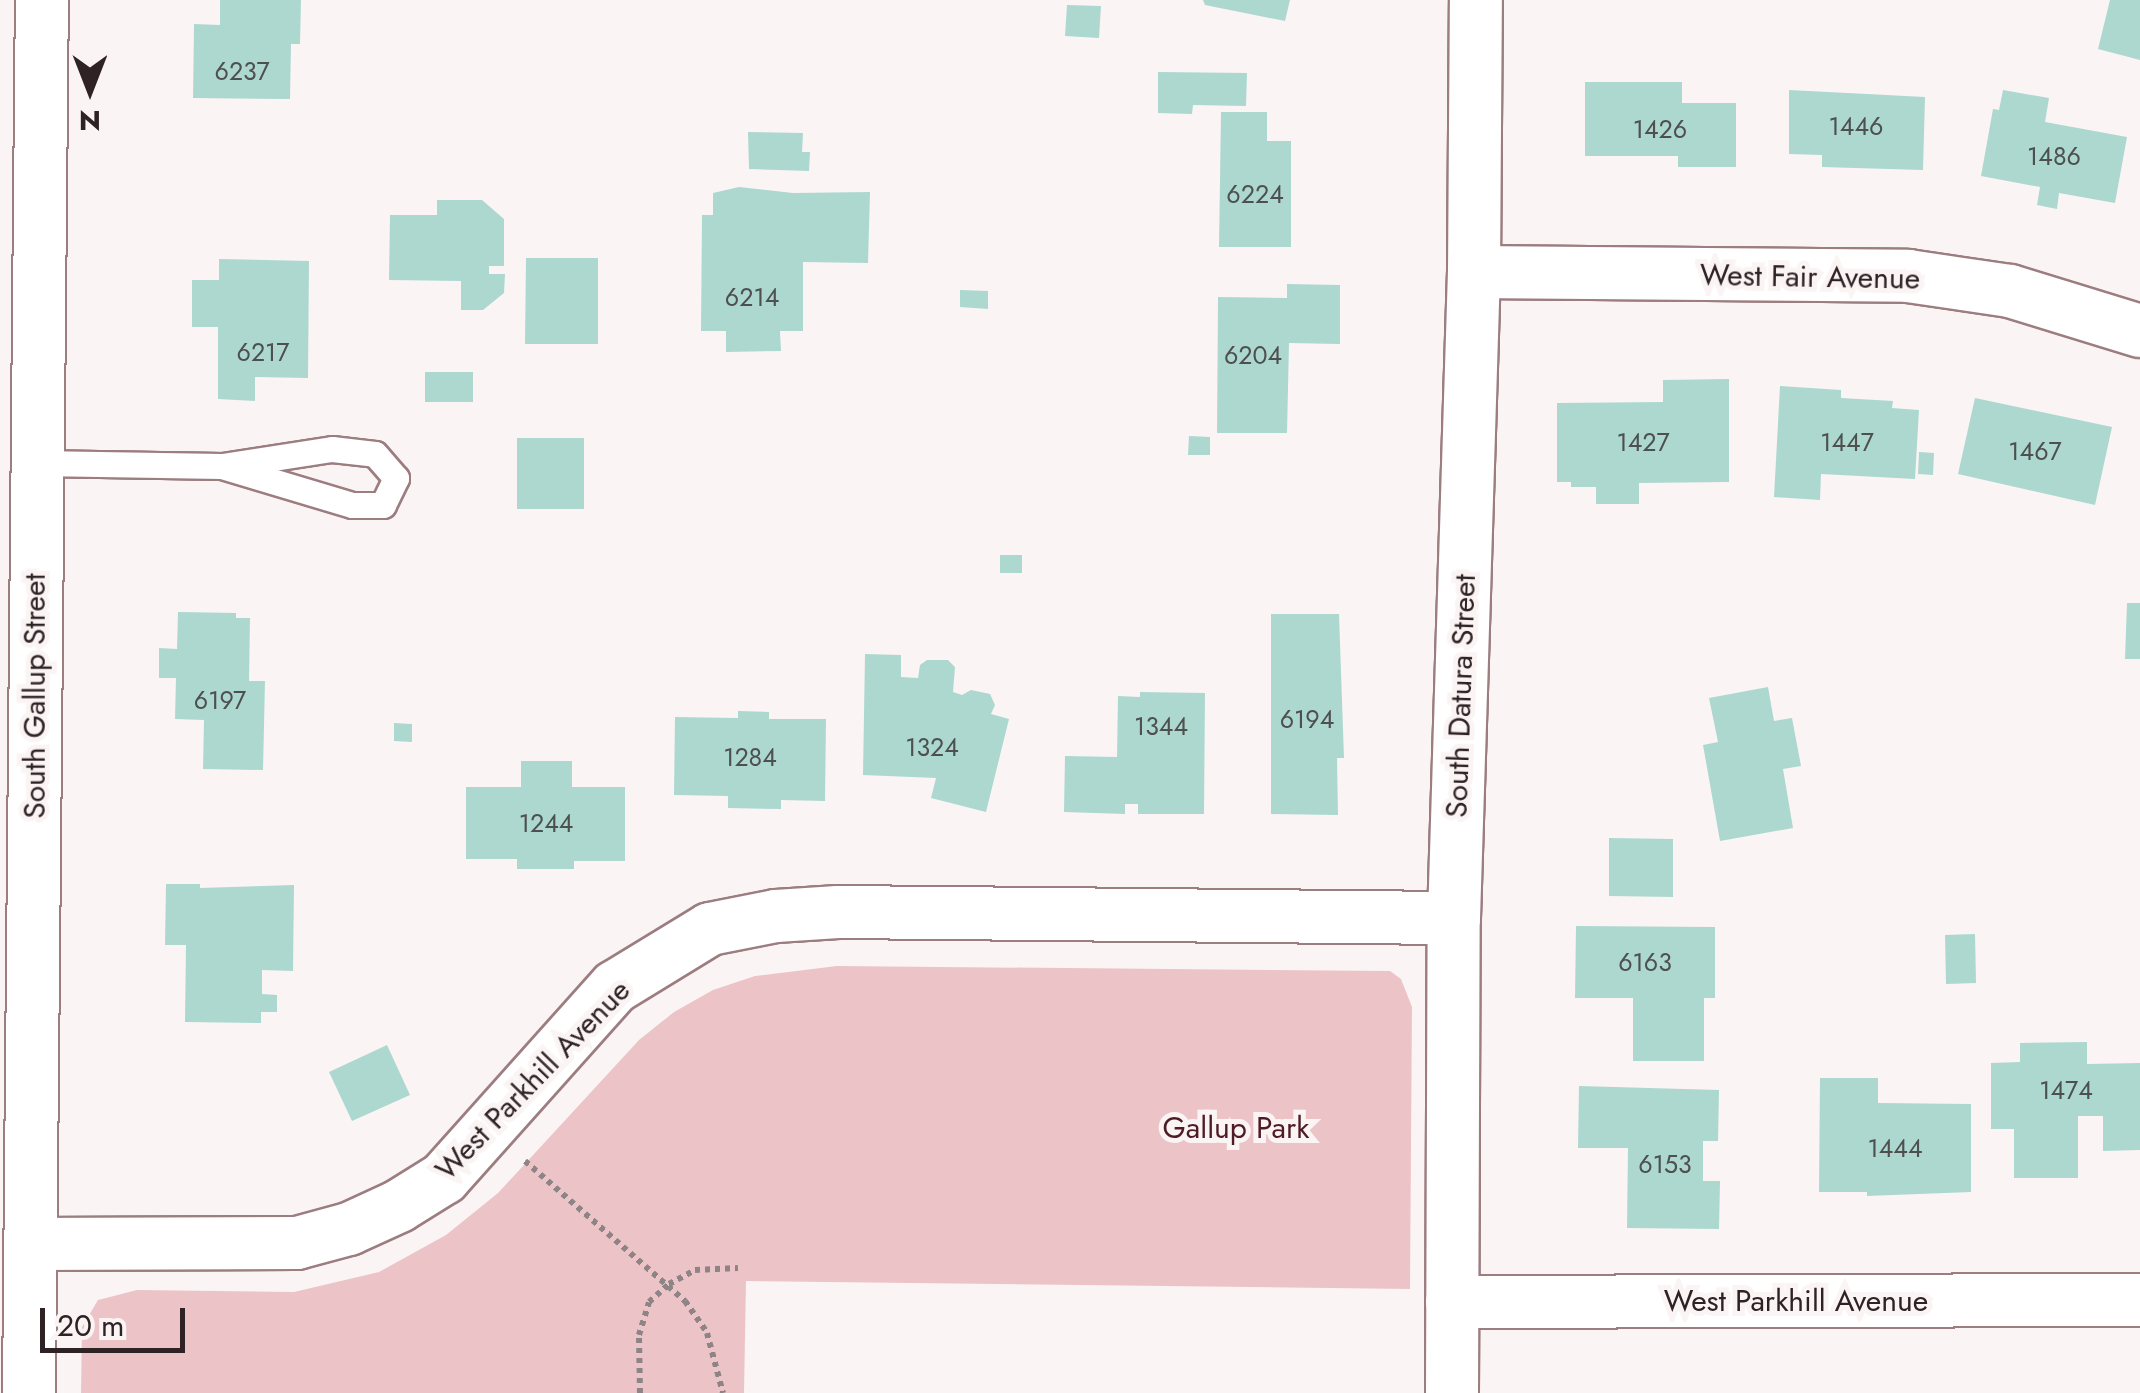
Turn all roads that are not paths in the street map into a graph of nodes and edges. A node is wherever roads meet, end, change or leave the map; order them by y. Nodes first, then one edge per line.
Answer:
1 (42, 0) edge
2 (1476, 0) edge
3 (1474, 272) junction
4 (2140, 332) edge
5 (37, 463) junction
6 (222, 466) junction
7 (1454, 918) junction
8 (31, 1244) junction
9 (2140, 1300) edge
10 (1452, 1302) junction
11 (30, 1393) edge
12 (1452, 1393) edge

1 - 5 street, South Gallup Street
2 - 3 street, South Datura Street
3 - 4 street, West Fair Avenue
3 - 7 street, South Datura Street
5 - 6 lane
5 - 8 street, South Gallup Street
6 - 6 lane
7 - 8 street, West Parkhill Avenue
7 - 10 street, South Datura Street
8 - 11 street, South Gallup Street
9 - 10 street, West Parkhill Avenue
10 - 12 street, South Datura Street

